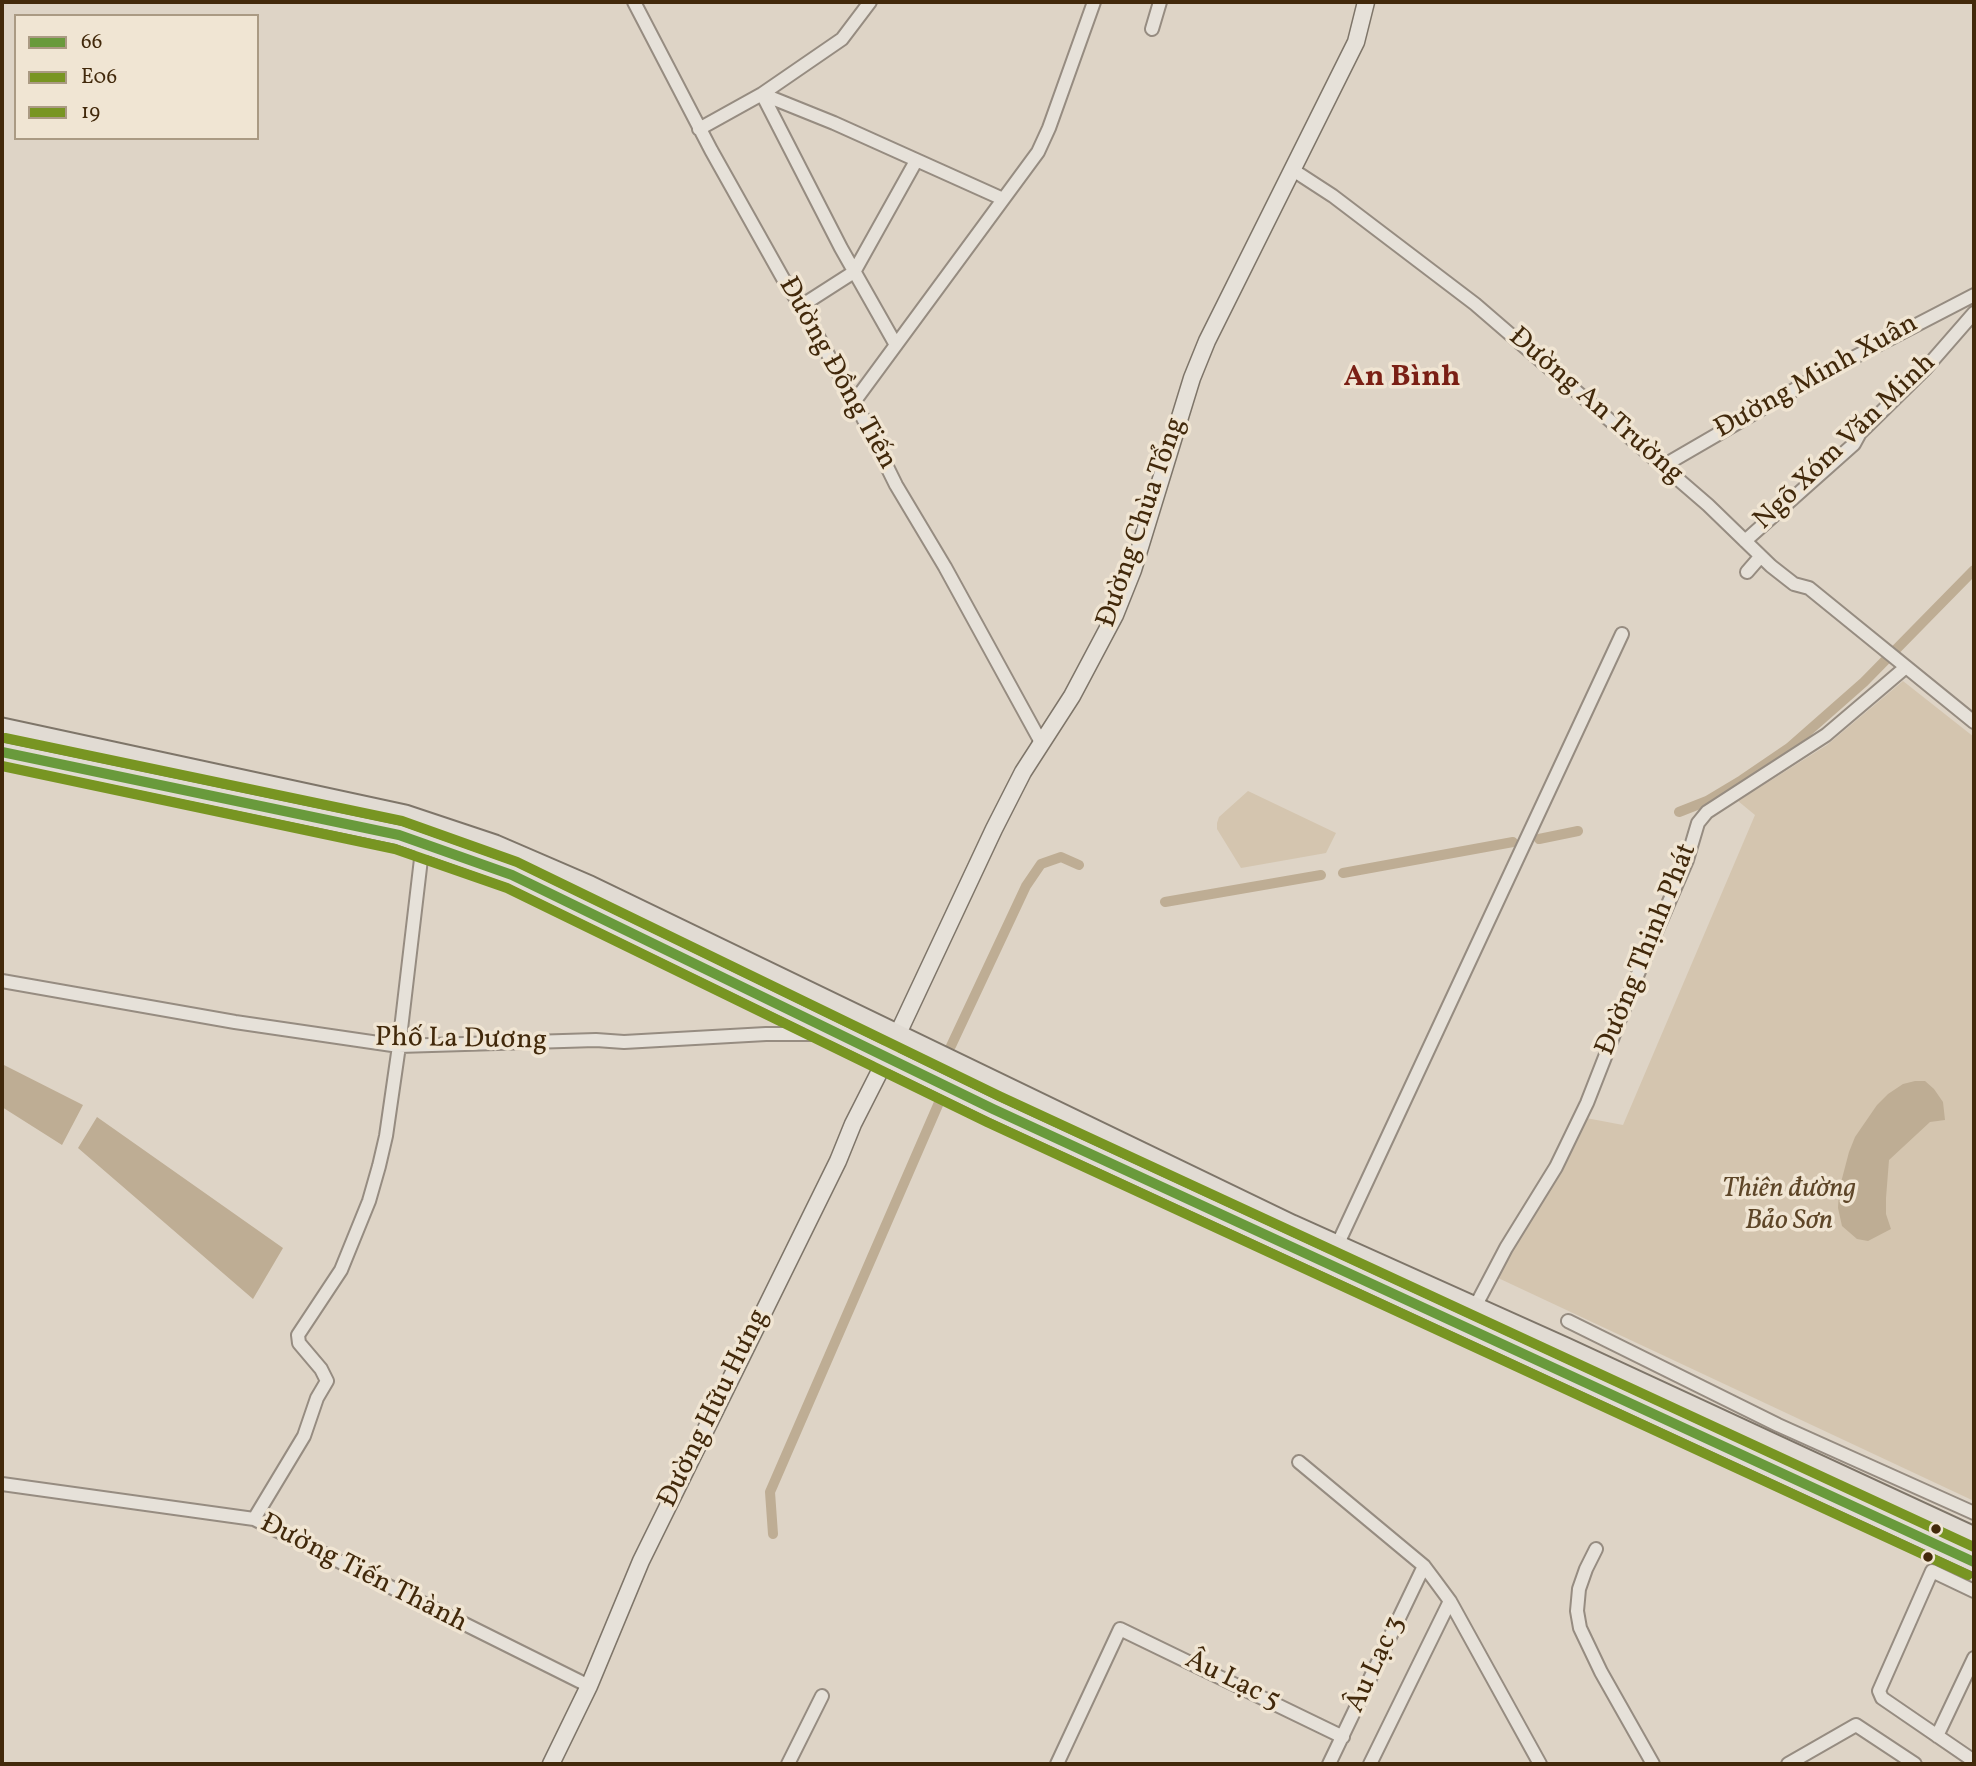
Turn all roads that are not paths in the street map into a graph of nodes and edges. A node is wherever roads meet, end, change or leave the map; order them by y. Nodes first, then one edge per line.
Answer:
1 (634, 2) edge
2 (870, 2) edge
3 (1094, 2) edge
4 (1160, 2) edge
5 (1366, 2) edge
6 (1152, 29) dead end
7 (762, 94) junction
8 (699, 129) junction
9 (916, 160) junction
10 (1293, 170) junction
11 (1003, 199) junction
12 (854, 272) junction
13 (1974, 295) edge
14 (801, 306) junction
15 (1974, 313) edge
16 (895, 345) junction
17 (854, 402) junction
18 (1663, 466) junction
19 (1745, 541) junction
20 (1760, 557) junction
21 (1747, 572) dead end
22 (1622, 634) dead end
23 (1897, 661) junction
24 (1974, 722) edge
25 (2, 728) edge
26 (1042, 744) junction
27 (2, 752) edge
28 (426, 821) junction
29 (423, 842) junction
30 (2, 981) edge
31 (840, 1034) junction
32 (898, 1034) junction
33 (399, 1046) junction
34 (887, 1058) junction
35 (1338, 1245) junction
36 (1329, 1264) junction
37 (1475, 1307) junction
38 (1567, 1321) dead end
39 (1560, 1345) junction
40 (1551, 1368) junction
41 (1740, 1428) junction
42 (1769, 1431) junction
43 (1731, 1451) junction
44 (1299, 1462) dead end
45 (2, 1484) edge
46 (1974, 1513) edge
47 (254, 1519) junction
48 (1974, 1536) edge
49 (1596, 1549) dead end
50 (1974, 1562) edge
51 (1424, 1566) junction
52 (1974, 1591) edge
53 (1450, 1601) junction
54 (1974, 1658) edge
55 (589, 1686) junction
56 (822, 1696) dead end
57 (1937, 1736) junction
58 (1343, 1737) junction
59 (1974, 1761) edge
60 (551, 1764) edge
61 (788, 1764) edge
62 (1057, 1764) edge
63 (1329, 1764) edge
64 (1370, 1764) edge
65 (1539, 1764) edge
66 (1654, 1764) edge
67 (1788, 1764) edge
68 (1915, 1764) edge

1 - 8 street, Đường Đồng Tiến
2 - 7 street
3 - 11 street
4 - 6 street
5 - 10 main road, Đường Chùa Tổng
7 - 8 street
7 - 9 street
7 - 12 street
8 - 14 street, Đường Đồng Tiến
9 - 11 street
9 - 12 street
10 - 18 street, Đường An Trường
10 - 26 main road, Đường Chùa Tổng
11 - 16 street
12 - 14 street
12 - 16 street
13 - 18 street, Đường Minh Xuân
14 - 17 street, Đường Đồng Tiến
15 - 19 street, Ngõ Xóm Văn Minh
16 - 17 street
17 - 26 street, Đường Đồng Tiến
18 - 19 street, Đường An Trường
19 - 20 street, Đường An Trường
20 - 21 street
20 - 23 street, Đường An Trường
22 - 35 street
23 - 24 street, Đường An Trường
23 - 37 street, Đường Thịnh Phát
25 - 28 main road
26 - 32 main road, Đường Chùa Tổng
27 - 29 main road
28 - 29 main road
28 - 32 main road
29 - 31 main road
29 - 33 street
30 - 33 street, Phố La Dương
31 - 33 street, Phố La Dương
31 - 34 main road
32 - 34 main road, Đường Hữu Hưng
32 - 35 main road
33 - 47 street
34 - 36 main road
34 - 55 main road, Đường Hữu Hưng
35 - 36 street
35 - 37 main road
36 - 40 main road
37 - 39 main road
38 - 42 street
39 - 40 main road
39 - 41 main road
40 - 43 main road
41 - 42 main road
41 - 43 main road
42 - 46 street
42 - 48 main road
43 - 50 main road
44 - 51 street
45 - 47 street, Đường Tiến Thành
47 - 55 street, Đường Tiến Thành
49 - 66 street
51 - 53 street
51 - 58 street, Âu Lạc 3
52 - 57 street
53 - 64 street, Âu Lạc 3
53 - 65 street
54 - 57 street
55 - 60 main road, Đường Hữu Hưng
56 - 61 street
57 - 59 street
58 - 62 street, Âu Lạc 5
58 - 63 street, Âu Lạc 3
67 - 68 street

